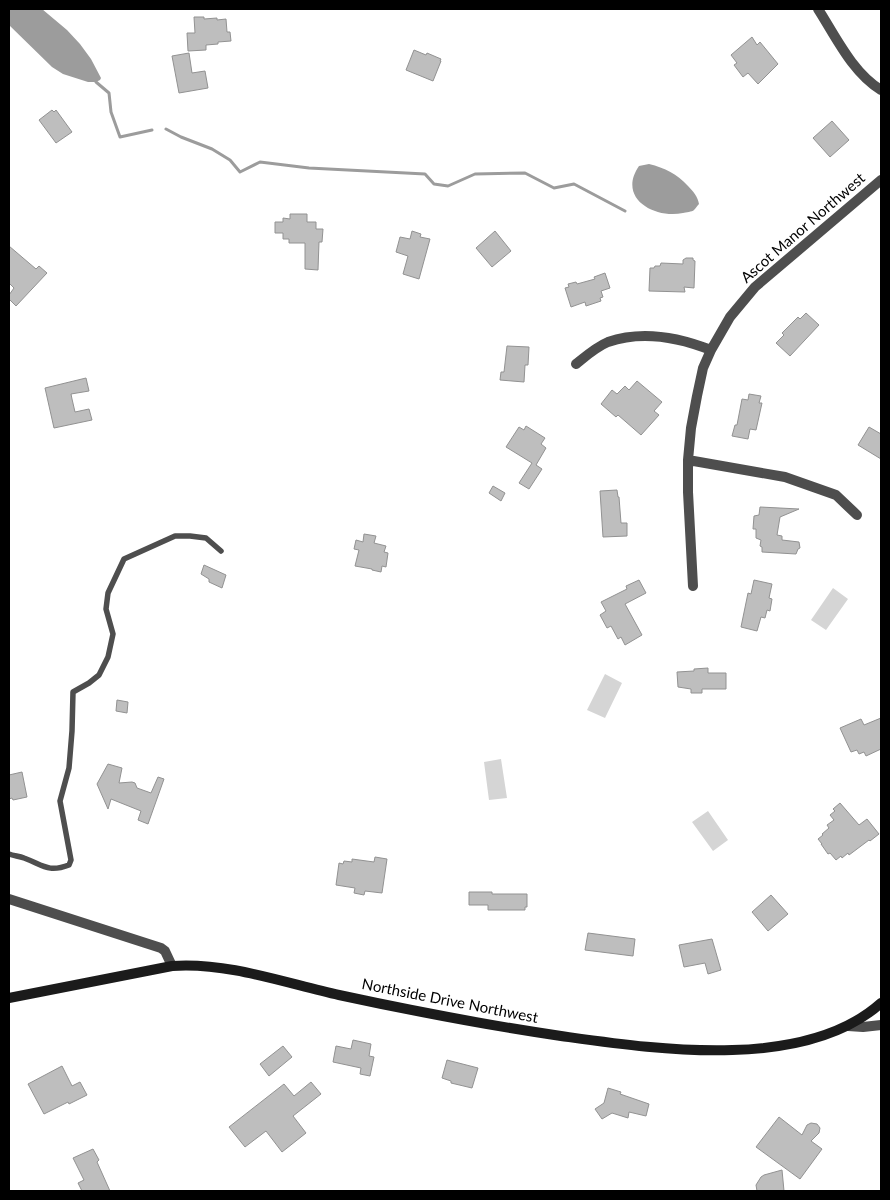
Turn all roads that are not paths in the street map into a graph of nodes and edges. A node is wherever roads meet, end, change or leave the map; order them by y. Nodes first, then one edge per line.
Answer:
1 (818, 9) edge
2 (881, 90) edge
3 (881, 180) edge
4 (711, 350) junction
5 (576, 364) dead end
6 (688, 460) junction
7 (857, 515) dead end
8 (220, 551) dead end
9 (693, 586) dead end
10 (9, 854) edge
11 (9, 898) edge
12 (172, 966) junction
13 (9, 998) edge
14 (881, 1003) edge
15 (881, 1025) edge
16 (848, 1026) junction

1 - 2 street
3 - 4 street, Ascot Manor Northwest
4 - 5 street
4 - 6 street, Ascot Manor Northwest
6 - 7 street
6 - 9 street, Ascot Manor Northwest
8 - 10 lane
11 - 12 street
12 - 13 main road, Northside Drive Northwest
12 - 16 main road, Northside Drive Northwest
14 - 16 main road, Northside Drive Northwest
15 - 16 street

